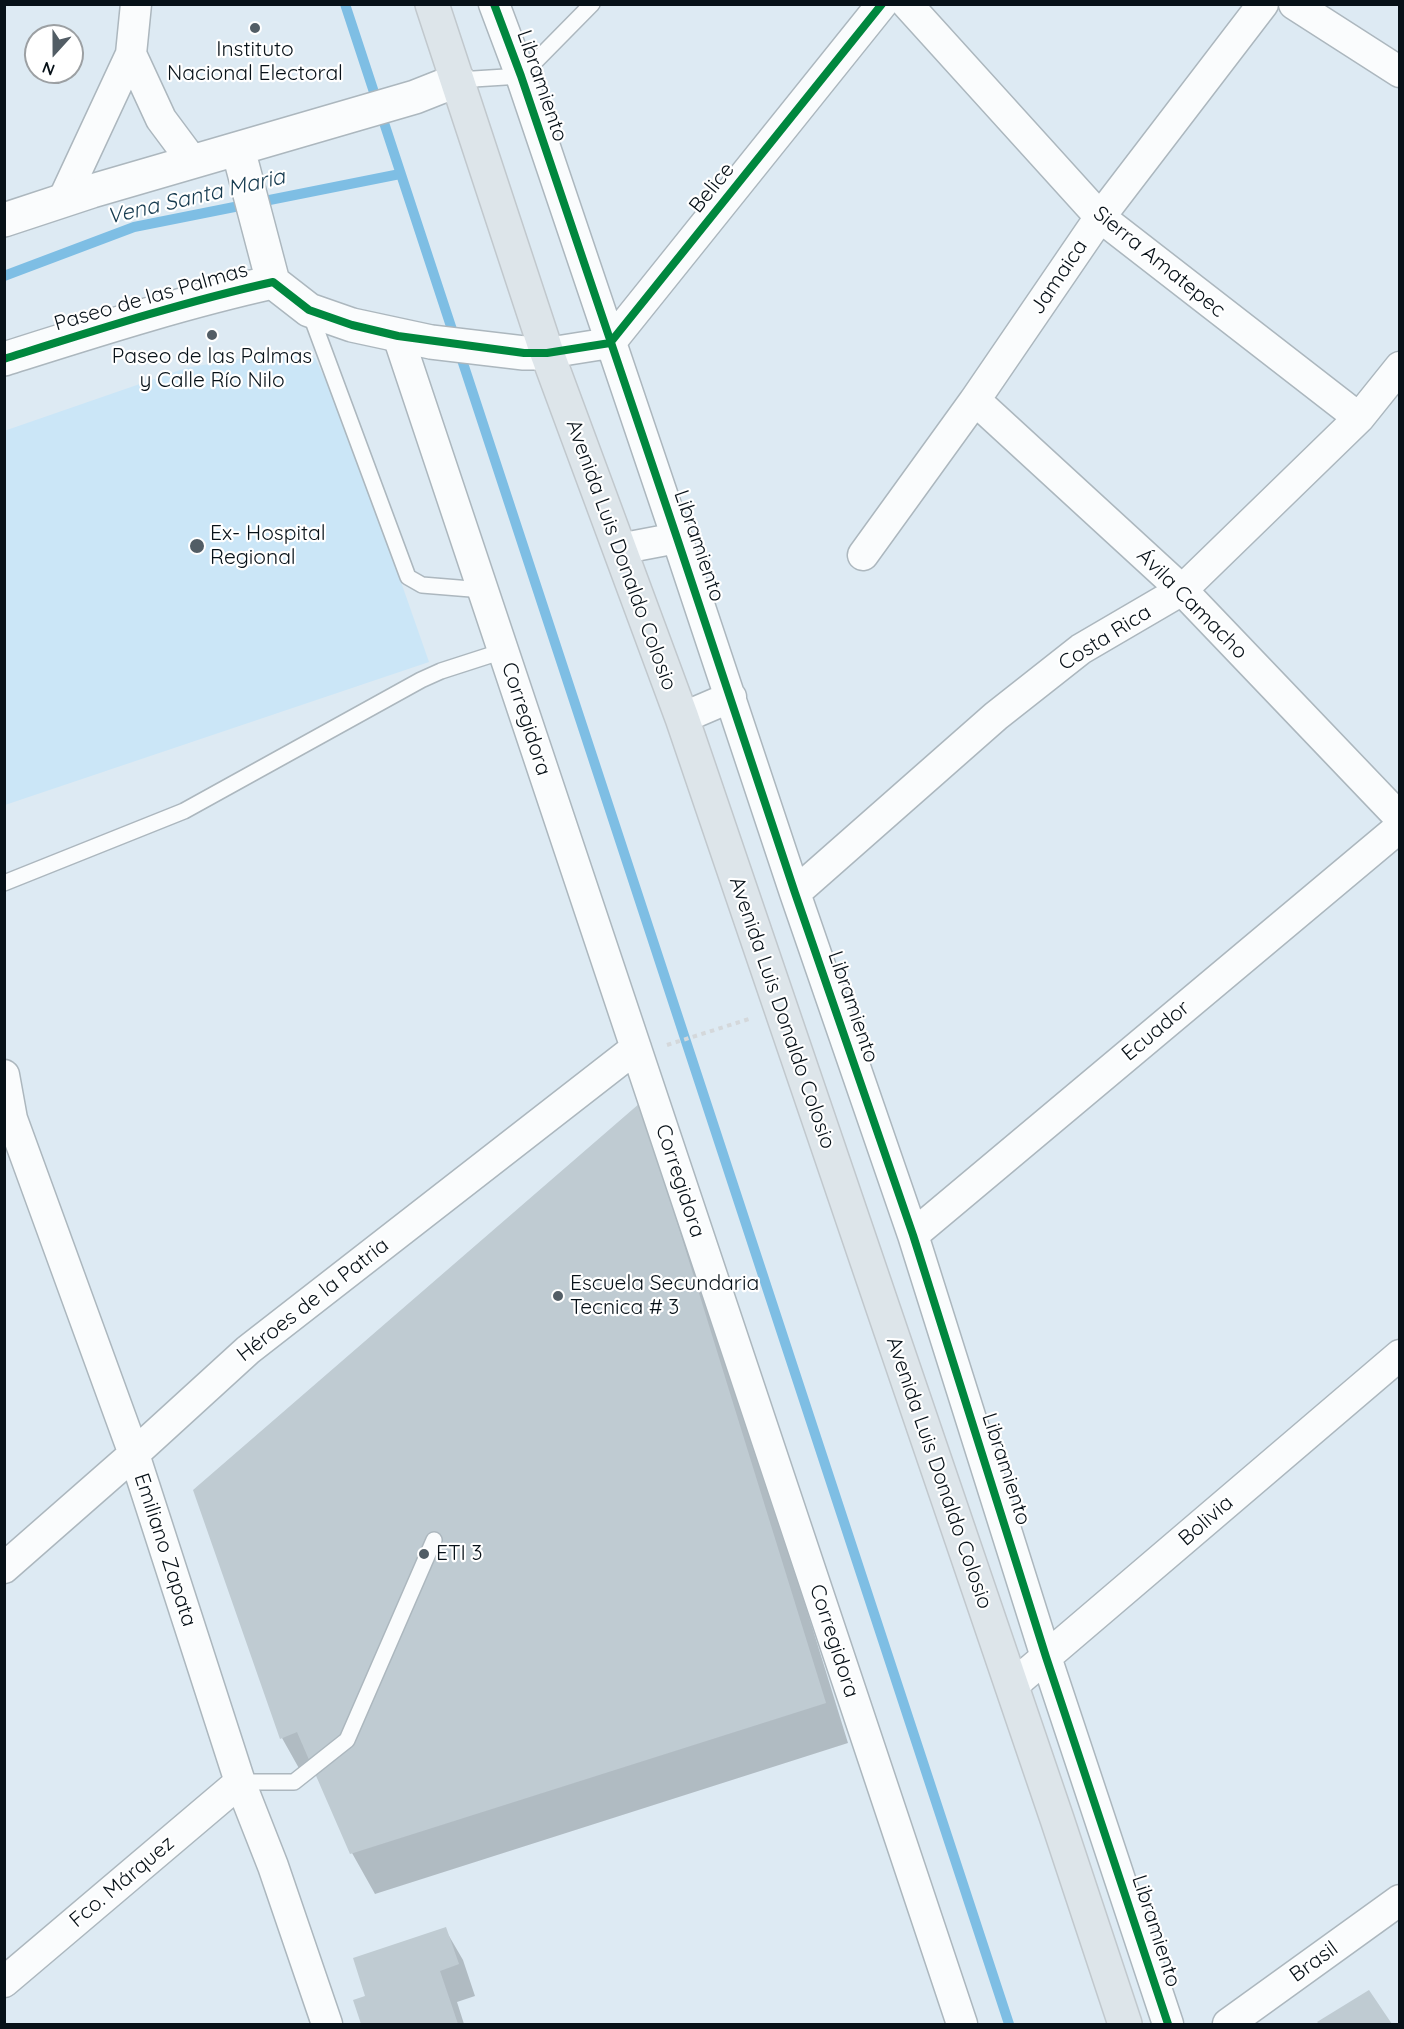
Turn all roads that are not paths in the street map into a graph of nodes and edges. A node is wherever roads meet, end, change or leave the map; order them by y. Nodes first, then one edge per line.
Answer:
1 (136, 4) edge
2 (432, 4) edge
3 (494, 4) edge
4 (592, 4) edge
5 (882, 4) edge
6 (907, 4) edge
7 (1263, 4) edge
8 (1294, 4) edge
9 (131, 54) junction
10 (1400, 72) edge
11 (521, 76) junction
12 (458, 80) junction
13 (238, 149) junction
14 (193, 162) junction
15 (63, 200) junction
16 (1100, 217) junction
17 (4, 220) edge
18 (273, 282) junction
19 (309, 310) junction
20 (398, 336) junction
21 (610, 343) junction
22 (546, 353) junction
23 (4, 359) edge
24 (1400, 367) edge
25 (975, 400) junction
26 (1359, 418) junction
27 (677, 538) junction
28 (619, 549) junction
29 (863, 555) dead end
30 (483, 590) junction
31 (1182, 590) junction
32 (503, 651) junction
33 (731, 697) junction
34 (682, 718) junction
35 (1400, 818) edge
36 (1400, 826) edge
37 (4, 883) edge
38 (795, 892) junction
39 (650, 1047) junction
40 (4, 1075) edge
41 (8, 1122) edge
42 (913, 1235) junction
43 (1400, 1355) edge
44 (134, 1454) junction
45 (434, 1540) dead end
46 (4, 1568) edge
47 (1046, 1657) junction
48 (1012, 1686) junction
49 (240, 1782) junction
50 (1400, 1900) edge
51 (4, 1982) edge
52 (327, 2025) edge
53 (962, 2025) edge
54 (1125, 2025) edge
55 (1168, 2025) edge
56 (1228, 2025) edge

1 - 9 street
2 - 12 main road, Avenida Luis Donaldo Colosio
3 - 11 street, Libramiento
4 - 11 lane
5 - 21 street, Belice
6 - 16 street, Sierra Amatepec
7 - 16 street, Jamaica
8 - 10 street
9 - 14 street
9 - 15 street
11 - 12 lane
11 - 21 street, Libramiento
12 - 13 street
12 - 22 main road, Avenida Luis Donaldo Colosio
13 - 14 street
13 - 18 street
14 - 15 street
15 - 17 street
16 - 25 street, Jamaica
16 - 26 street, Sierra Amatepec
18 - 19 street, Paseo de las Palmas
18 - 23 street, Paseo de las Palmas
19 - 20 street, Paseo de las Palmas
19 - 30 lane
20 - 22 street, Paseo de las Palmas
20 - 30 street, Corregidora
21 - 22 street
21 - 27 street, Libramiento
22 - 28 main road, Avenida Luis Donaldo Colosio
24 - 26 street, Costa Rica
25 - 29 street, Jamaica
25 - 31 street, Ávila Camacho
26 - 31 street, Costa Rica
27 - 28 street
27 - 33 street, Libramiento
28 - 34 main road, Avenida Luis Donaldo Colosio
30 - 32 street, Corregidora
31 - 35 street, Ávila Camacho
31 - 38 street, Costa Rica
32 - 37 lane
32 - 39 street, Corregidora
33 - 34 street
33 - 38 street, Libramiento
34 - 48 main road, Avenida Luis Donaldo Colosio
36 - 42 street, Ecuador
38 - 42 street, Libramiento
39 - 44 street, Héroes de la Patria
39 - 53 street, Corregidora
40 - 41 street, Emiliano Zapata
41 - 44 street, Emiliano Zapata
42 - 47 street, Libramiento
43 - 47 street, Bolivia
44 - 46 street, Héroes de la Patria
44 - 49 street, Emiliano Zapata
45 - 49 lane
47 - 48 street, Bolivia
47 - 55 street, Libramiento
48 - 54 main road, Avenida Luis Donaldo Colosio
49 - 51 street, Fco. Márquez
49 - 52 street, Emiliano Zapata
50 - 56 street, Brasil

